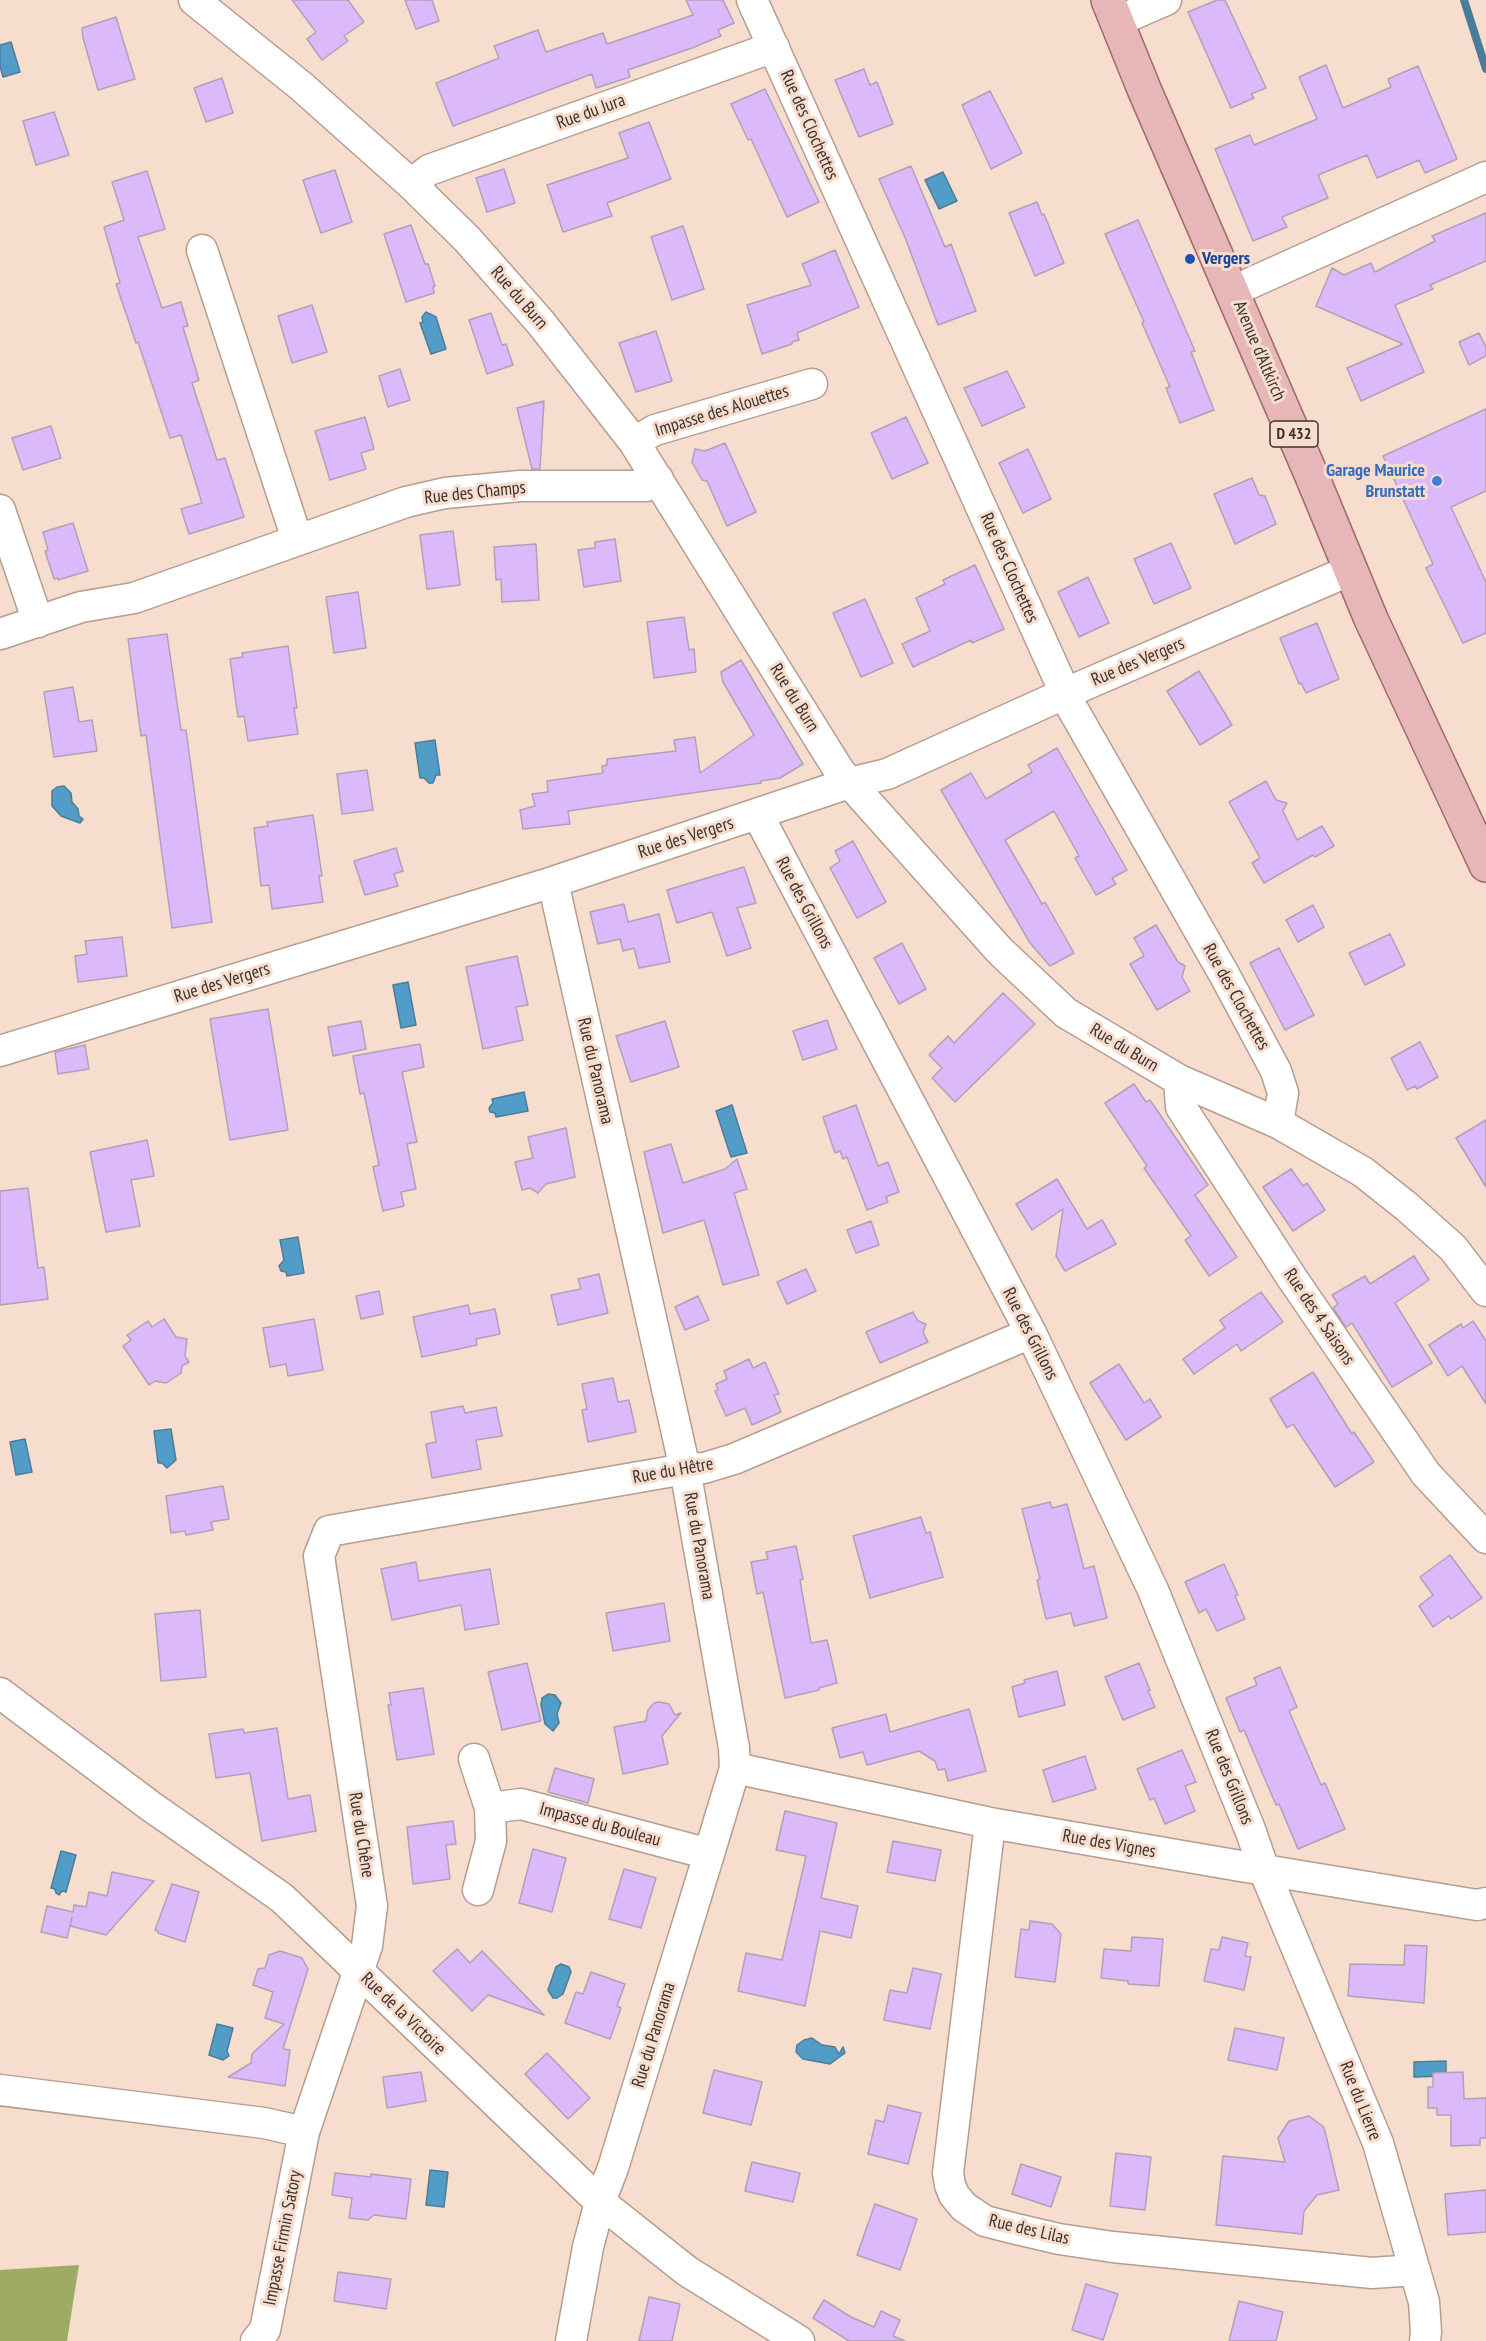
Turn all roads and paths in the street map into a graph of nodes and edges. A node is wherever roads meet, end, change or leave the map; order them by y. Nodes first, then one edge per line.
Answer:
1 (194, 0) edge
2 (752, 0) edge
3 (1166, 0) edge
4 (1113, 11) edge
5 (774, 47) junction
6 (1486, 177) edge
7 (411, 184) junction
8 (202, 250) dead end
9 (1233, 291) junction
10 (812, 384) dead end
11 (634, 442) junction
12 (658, 479) junction
13 (0, 510) edge
14 (297, 539) junction
15 (1351, 570) junction
16 (38, 622) junction
17 (0, 634) edge
18 (1066, 693) junction
19 (849, 783) junction
20 (758, 815) junction
21 (1486, 865) edge
22 (553, 882) junction
23 (0, 1051) edge
24 (1179, 1080) junction
25 (1278, 1123) junction
26 (1486, 1292) edge
27 (1031, 1333) junction
28 (685, 1468) junction
29 (329, 1531) joint
30 (1486, 1538) edge
31 (0, 1693) edge
32 (474, 1759) dead end
33 (735, 1768) junction
34 (490, 1808) junction
35 (990, 1823) junction
36 (709, 1854) junction
37 (1264, 1870) junction
38 (478, 1890) dead end
39 (1486, 1903) edge
40 (358, 1970) junction
41 (0, 2090) edge
42 (304, 2132) junction
43 (600, 2202) junction
44 (1414, 2270) junction
45 (256, 2341) edge
46 (571, 2341) edge
47 (799, 2341) edge
48 (1425, 2341) edge

1 - 7 street, Rue du Burn
2 - 5 street, Rue des Clochettes
3 - 4 street
4 - 9 main road, Avenue d'Altkirch / D 432
5 - 7 street, Rue du Jura
5 - 18 street, Rue des Clochettes
6 - 9 street
7 - 11 street, Rue du Burn
8 - 14 street
9 - 15 main road, Avenue d'Altkirch / D 432
10 - 11 street, Impasse des Alouettes
11 - 12 street, Rue du Burn
12 - 14 street, Rue des Champs
12 - 19 street, Rue du Burn
13 - 16 street
14 - 16 street, Rue des Champs
15 - 18 street, Rue des Vergers
15 - 21 main road, Avenue d'Altkirch / D 432
16 - 17 street, Rue des Champs
18 - 19 street, Rue des Vergers
18 - 25 street, Rue des Clochettes
19 - 20 street, Rue des Vergers
19 - 24 street, Rue du Burn
20 - 22 street, Rue des Vergers
20 - 27 street, Rue des Grillons
22 - 23 street, Rue des Vergers
22 - 28 street, Rue du Panorama
24 - 25 street, Rue du Burn
24 - 30 street, Rue des 4 Saisons
25 - 26 street, Rue du Burn
27 - 28 street, Rue du Hêtre
27 - 37 street, Rue des Grillons
28 - 29 street, Rue du Hêtre
28 - 33 street, Rue du Panorama
29 - 40 street, Rue du Chêne
31 - 40 street, Rue de la Victoire
32 - 34 street
33 - 35 street, Rue des Vignes
33 - 36 street, Rue du Panorama
34 - 36 street, Impasse du Bouleau
34 - 38 street
35 - 37 street, Rue des Vignes
35 - 44 street, Rue des Lilas
36 - 43 street, Rue du Panorama
37 - 39 street, Rue des Vignes
37 - 44 street, Rue du Lierre
40 - 42 street, Rue du Chêne
40 - 43 street, Rue de la Victoire
41 - 42 street
42 - 45 street, Impasse Firmin Satory
43 - 46 street, Rue du Panorama
43 - 47 street, Rue de la Victoire
44 - 48 street, Rue du Lierre

